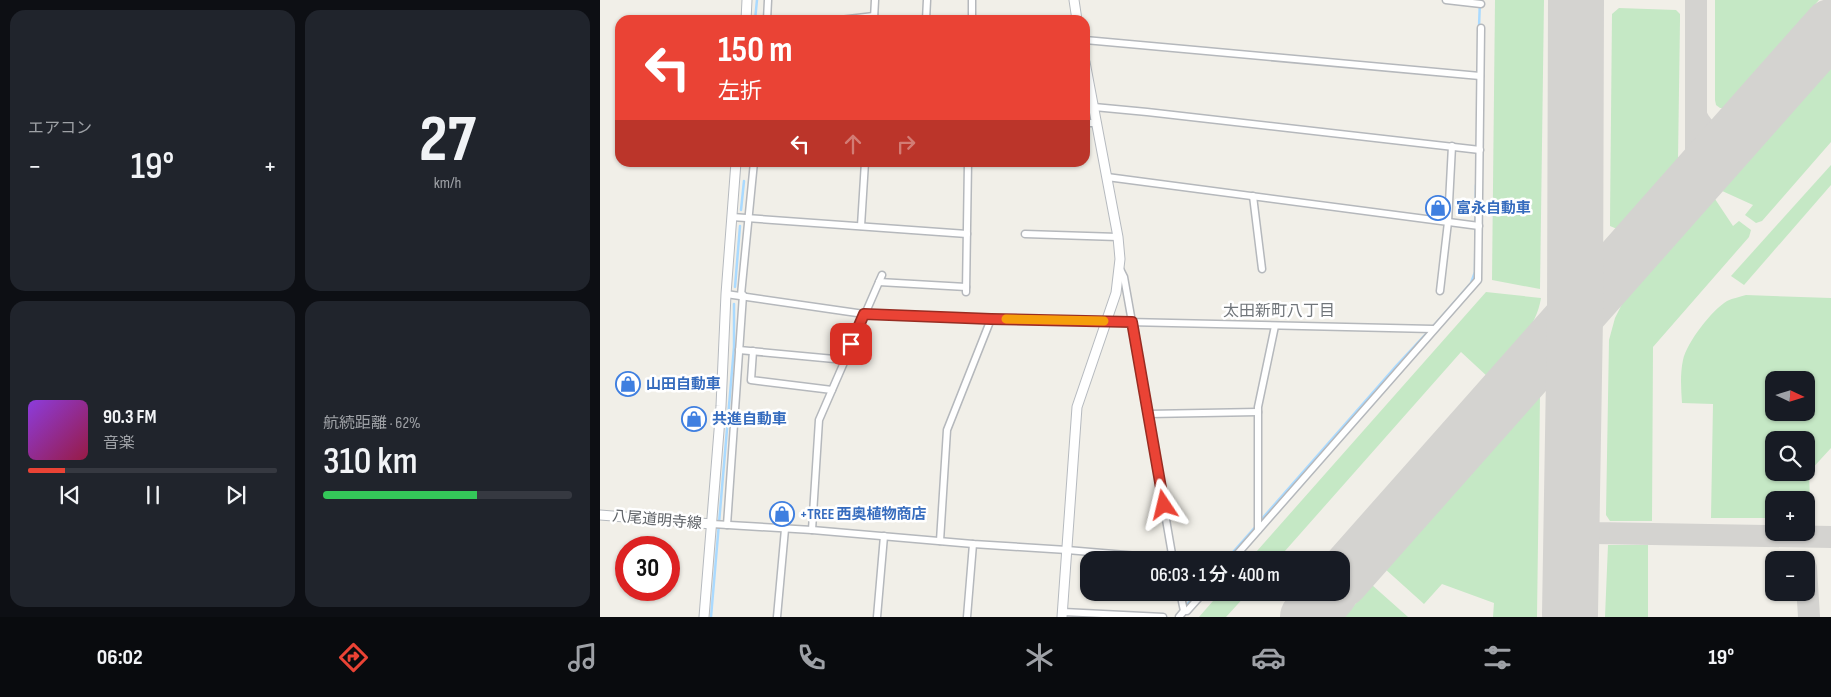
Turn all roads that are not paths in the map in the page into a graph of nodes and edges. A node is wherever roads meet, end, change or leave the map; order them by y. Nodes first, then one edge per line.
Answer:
1 (747, 0) edge
2 (768, 0) edge
3 (875, 0) edge
4 (927, 0) edge
5 (972, 0) edge
6 (1074, 0) edge
7 (1446, 0) edge
8 (1481, 4) dead end
9 (746, 15) edge
10 (766, 15) edge
11 (874, 15) edge
12 (926, 15) edge
13 (972, 15) edge
14 (1076, 15) edge
15 (1481, 28) dead end
16 (1090, 40) edge
17 (1480, 76) junction
18 (1090, 87) edge
19 (1094, 107) junction
20 (1090, 123) edge
21 (1097, 123) junction
22 (1452, 146) junction
23 (1480, 150) junction
24 (736, 167) edge
25 (753, 167) edge
26 (865, 167) edge
27 (968, 167) edge
28 (1107, 177) junction
29 (1253, 196) junction
30 (732, 217) junction
31 (748, 218) junction
32 (1448, 222) junction
33 (861, 226) junction
34 (1479, 226) junction
35 (967, 234) junction
36 (1025, 234) dead end
37 (1118, 237) junction
38 (1120, 269) junction
39 (1262, 269) dead end
40 (882, 275) dead end
41 (879, 282) junction
42 (1440, 291) dead end
43 (726, 294) junction
44 (742, 295) junction
45 (864, 314) junction
46 (991, 319) junction
47 (1107, 321) junction
48 (1132, 322) junction
49 (1276, 326) junction
50 (1433, 329) junction
51 (739, 350) junction
52 (753, 351) junction
53 (845, 360) junction
54 (832, 390) junction
55 (1258, 412) junction
56 (1148, 414) junction
57 (600, 515) edge
58 (712, 524) junction
59 (727, 525) junction
60 (785, 529) junction
61 (812, 530) junction
62 (1258, 530) junction
63 (884, 536) junction
64 (940, 541) junction
65 (972, 544) junction
66 (1067, 550) junction
67 (1080, 551) edge
68 (1171, 551) edge
69 (1240, 551) edge
70 (1180, 601) edge
71 (1196, 601) edge
72 (1063, 614) edge
73 (1181, 614) edge
74 (704, 617) edge
75 (777, 617) edge
76 (877, 617) edge
77 (967, 617) edge
78 (1163, 617) edge

1 - 9 street
2 - 10 street
3 - 11 street
4 - 12 street
5 - 13 street
6 - 14 street
7 - 8 street
15 - 17 street
16 - 17 street
17 - 23 street
18 - 19 street
19 - 21 street
19 - 22 street
20 - 21 street
21 - 28 street
22 - 23 street
22 - 32 street
23 - 34 street
24 - 30 street
25 - 31 street
26 - 33 street
27 - 35 street
28 - 29 street
28 - 37 street
29 - 32 street
29 - 39 street
30 - 31 street
30 - 43 street
31 - 33 street
31 - 44 street
32 - 34 street
32 - 42 street
33 - 35 street
34 - 50 street
35 - 41 street
36 - 37 street
37 - 38 street
38 - 47 street
38 - 48 street
40 - 41 street
41 - 45 street
43 - 44 street
43 - 58 street
44 - 45 street
44 - 51 street
45 - 46 street
45 - 53 street
46 - 47 street
46 - 64 street
47 - 48 street
47 - 66 street
48 - 49 street
48 - 56 street
49 - 50 street
49 - 55 street
50 - 62 street
51 - 52 street
51 - 59 street
52 - 53 street
52 - 54 street
53 - 54 street
54 - 61 street
55 - 56 street
55 - 62 street
56 - 68 street
57 - 58 street, 八尾道明寺線
58 - 59 street
58 - 74 street, 八尾道明寺線
59 - 60 street
60 - 61 street
60 - 75 street
61 - 63 street
62 - 69 street
63 - 64 street
63 - 76 street
64 - 65 street
65 - 66 street
65 - 77 street
66 - 67 street
66 - 72 street
70 - 73 street
71 - 73 street
72 - 78 street

